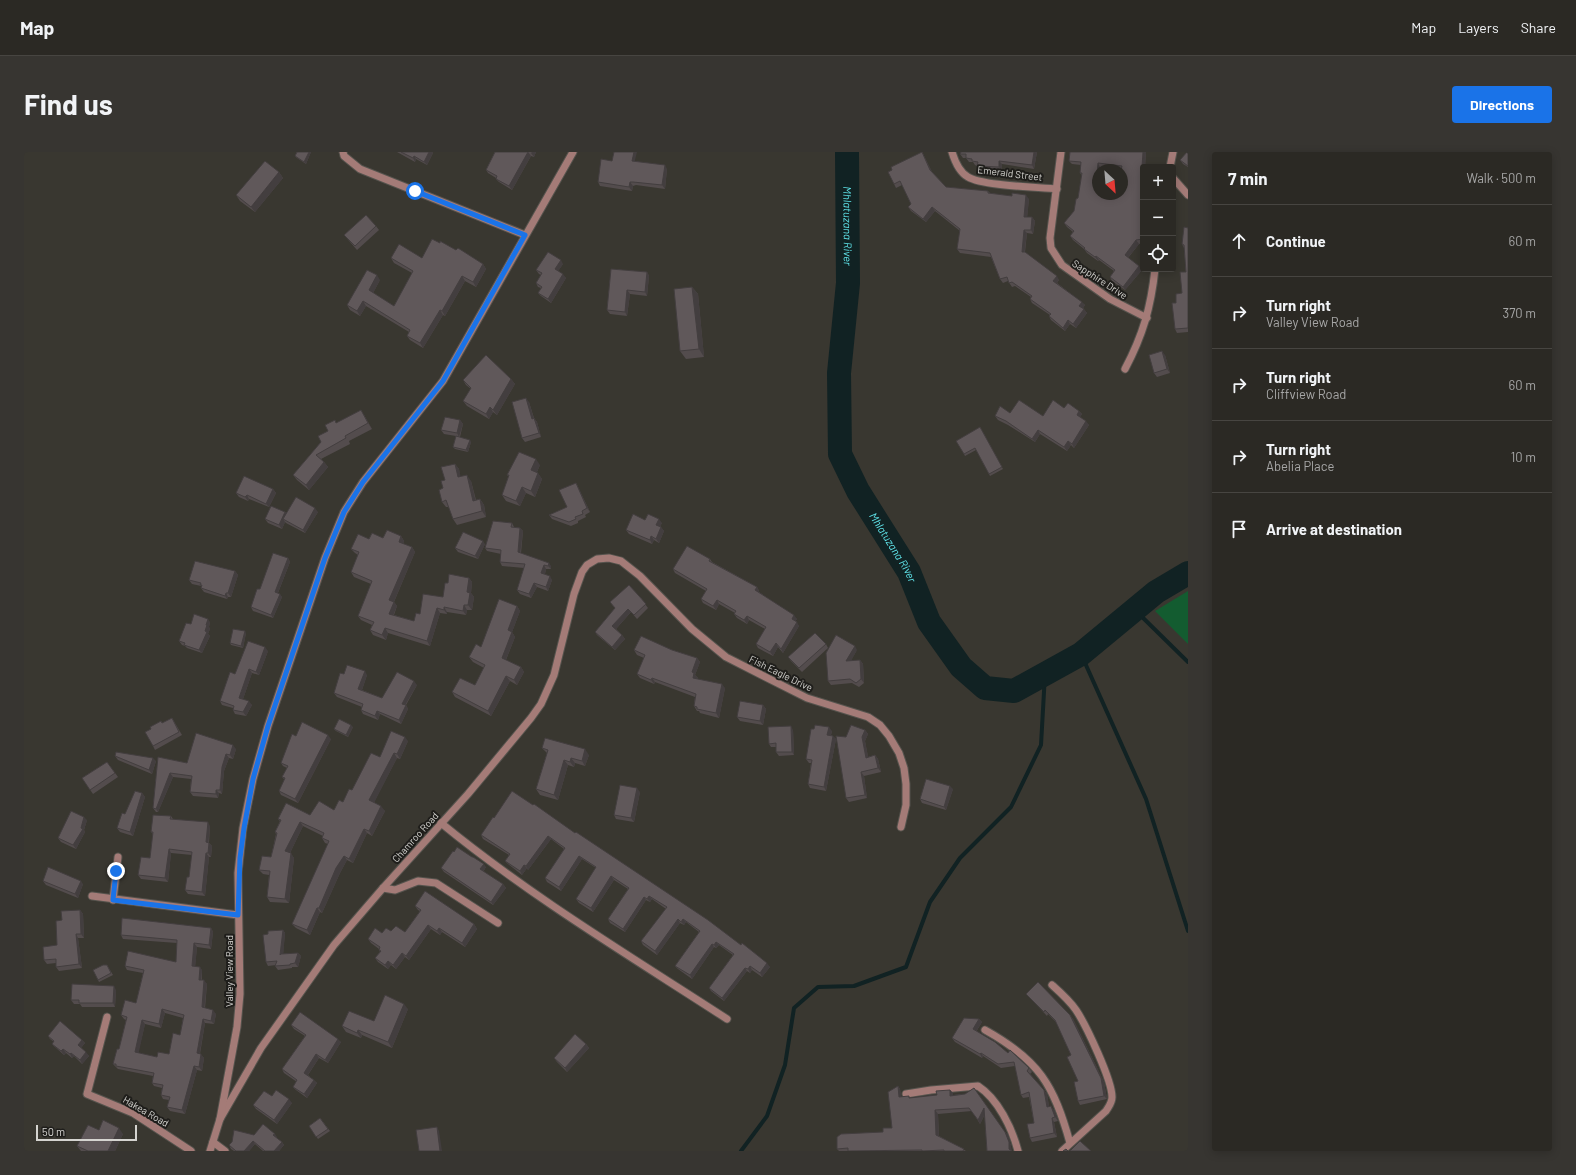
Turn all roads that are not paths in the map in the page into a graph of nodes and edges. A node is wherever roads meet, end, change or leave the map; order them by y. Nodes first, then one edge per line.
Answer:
1 (343, 152) edge
2 (574, 152) edge
3 (952, 152) edge
4 (1061, 152) edge
5 (1173, 152) edge
6 (1171, 164) edge
7 (1176, 181) edge
8 (1057, 189) junction
9 (1188, 195) edge
10 (525, 235) junction
11 (1155, 272) edge
12 (1146, 318) junction
13 (1125, 369) dead end
14 (597, 559) joint
15 (441, 823) junction
16 (901, 828) dead end
17 (118, 857) dead end
18 (383, 888) junction
19 (92, 896) dead end
20 (113, 900) junction
21 (238, 915) junction
22 (498, 923) dead end
23 (1052, 985) dead end
24 (107, 1017) dead end
25 (727, 1019) dead end
26 (985, 1030) dead end
27 (906, 1094) dead end
28 (220, 1119) junction
29 (213, 1142) junction
30 (1070, 1143) junction
31 (191, 1151) edge
32 (210, 1151) edge
33 (225, 1151) edge
34 (1018, 1151) edge
35 (1062, 1151) edge

1 - 10 street
2 - 10 street, Valley View Road
3 - 8 street, Emerald Street
4 - 8 street, Sapphire Drive
5 - 6 street
7 - 9 street
8 - 12 street, Sapphire Drive
10 - 21 street, Valley View Road
11 - 12 street
12 - 13 street
14 - 15 street, Chamroo Road
14 - 16 street, Fish Eagle Drive
15 - 18 street, Chamroo Road
15 - 25 street
17 - 20 street
18 - 22 street
18 - 28 street, Chamroo Road
19 - 20 street
20 - 21 street
21 - 28 street, Valley View Road
23 - 30 street
24 - 31 street, Hakea Road
26 - 30 street
27 - 34 street
28 - 29 street, Valley View Road
29 - 32 street, Valley View Road
29 - 33 street
30 - 35 street

